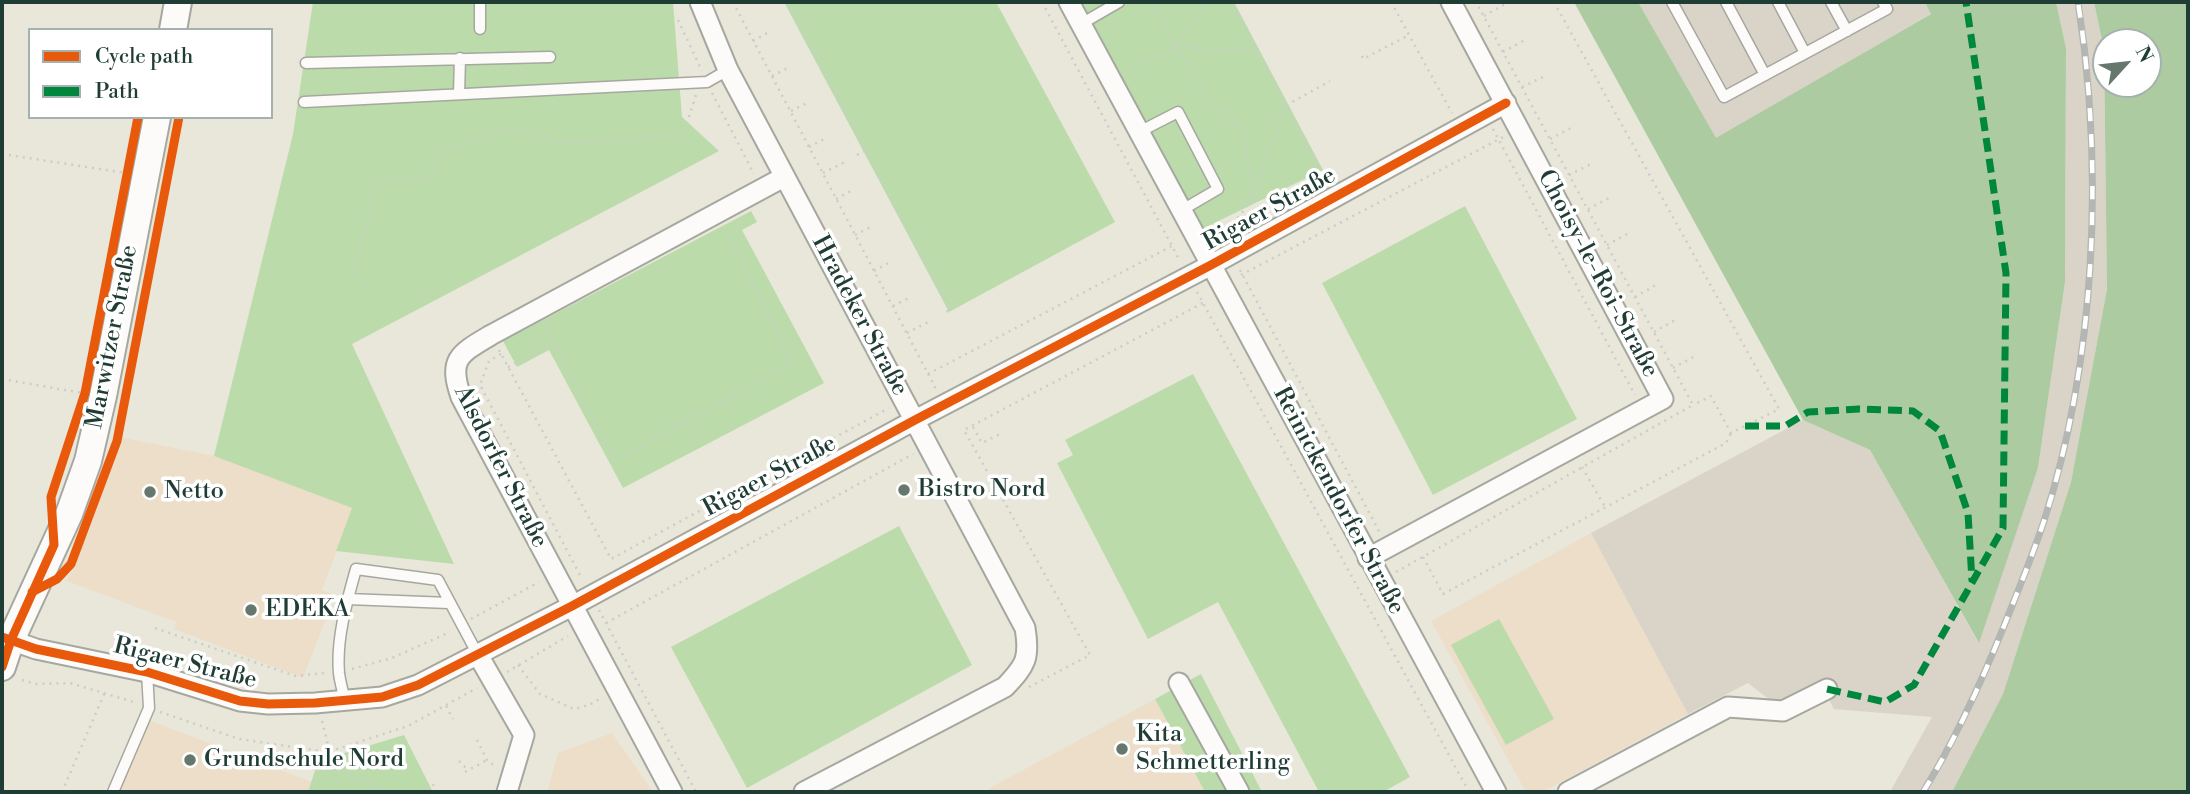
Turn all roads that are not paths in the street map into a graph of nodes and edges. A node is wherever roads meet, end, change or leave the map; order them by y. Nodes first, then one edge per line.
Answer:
1 (178, 2) edge
2 (480, 2) edge
3 (700, 2) edge
4 (1069, 2) edge
5 (1119, 2) edge
6 (1451, 2) edge
7 (1672, 2) edge
8 (1726, 2) edge
9 (1778, 2) edge
10 (1831, 2) edge
11 (1883, 2) edge
12 (1081, 24) junction
13 (173, 28) edge
14 (480, 29) dead end
15 (1847, 31) junction
16 (1805, 53) junction
17 (550, 57) dead end
18 (460, 58) junction
19 (306, 63) dead end
20 (728, 70) junction
21 (1765, 75) junction
22 (459, 93) junction
23 (304, 102) dead end
24 (1506, 103) junction
25 (157, 119) edge
26 (1139, 132) junction
27 (785, 177) junction
28 (1181, 210) junction
29 (1211, 265) junction
30 (915, 420) junction
31 (1368, 558) junction
32 (348, 599) junction
33 (449, 603) junction
34 (572, 606) junction
35 (6, 638) edge
36 (478, 655) junction
37 (147, 672) junction
38 (12, 674) edge
39 (1179, 683) dead end
40 (1827, 690) dead end
41 (345, 701) junction
42 (509, 785) edge
43 (113, 792) edge
44 (672, 792) edge
45 (804, 792) edge
46 (1239, 792) edge
47 (1496, 792) edge
48 (1568, 792) edge

1 - 13 main road
2 - 14 lane
3 - 20 street, Hradeker Straße
4 - 12 street, Reinickendorfer Straße
5 - 12 lane
6 - 24 street, Choisy-le-Roi-Straße
7 - 21 lane
8 - 21 lane
9 - 16 lane
10 - 15 lane
11 - 15 lane
12 - 26 street, Reinickendorfer Straße
15 - 16 lane
16 - 21 lane
17 - 18 lane
18 - 19 lane
18 - 22 lane
20 - 22 lane
20 - 27 street, Hradeker Straße
22 - 23 lane
24 - 29 street, Rigaer Straße
24 - 31 street, Choisy-le-Roi-Straße
25 - 35 main road, Marwitzer Straße
26 - 28 street, Reinickendorfer Straße
26 - 28 lane
27 - 30 street, Hradeker Straße
27 - 34 street, Alsdorfer Straße
28 - 29 street, Reinickendorfer Straße
29 - 30 street, Rigaer Straße
29 - 31 street, Reinickendorfer Straße
30 - 34 street, Rigaer Straße
30 - 45 street, Hradeker Straße
31 - 47 street, Reinickendorfer Straße
32 - 33 lane
32 - 33 lane
32 - 41 lane
33 - 36 lane
34 - 36 street, Rigaer Straße
34 - 44 street, Alsdorfer Straße
35 - 37 street, Rigaer Straße
35 - 38 main road, Marwitzer Straße
36 - 41 street, Rigaer Straße
36 - 42 street
37 - 41 street, Rigaer Straße
37 - 43 lane
39 - 46 street
40 - 48 street

